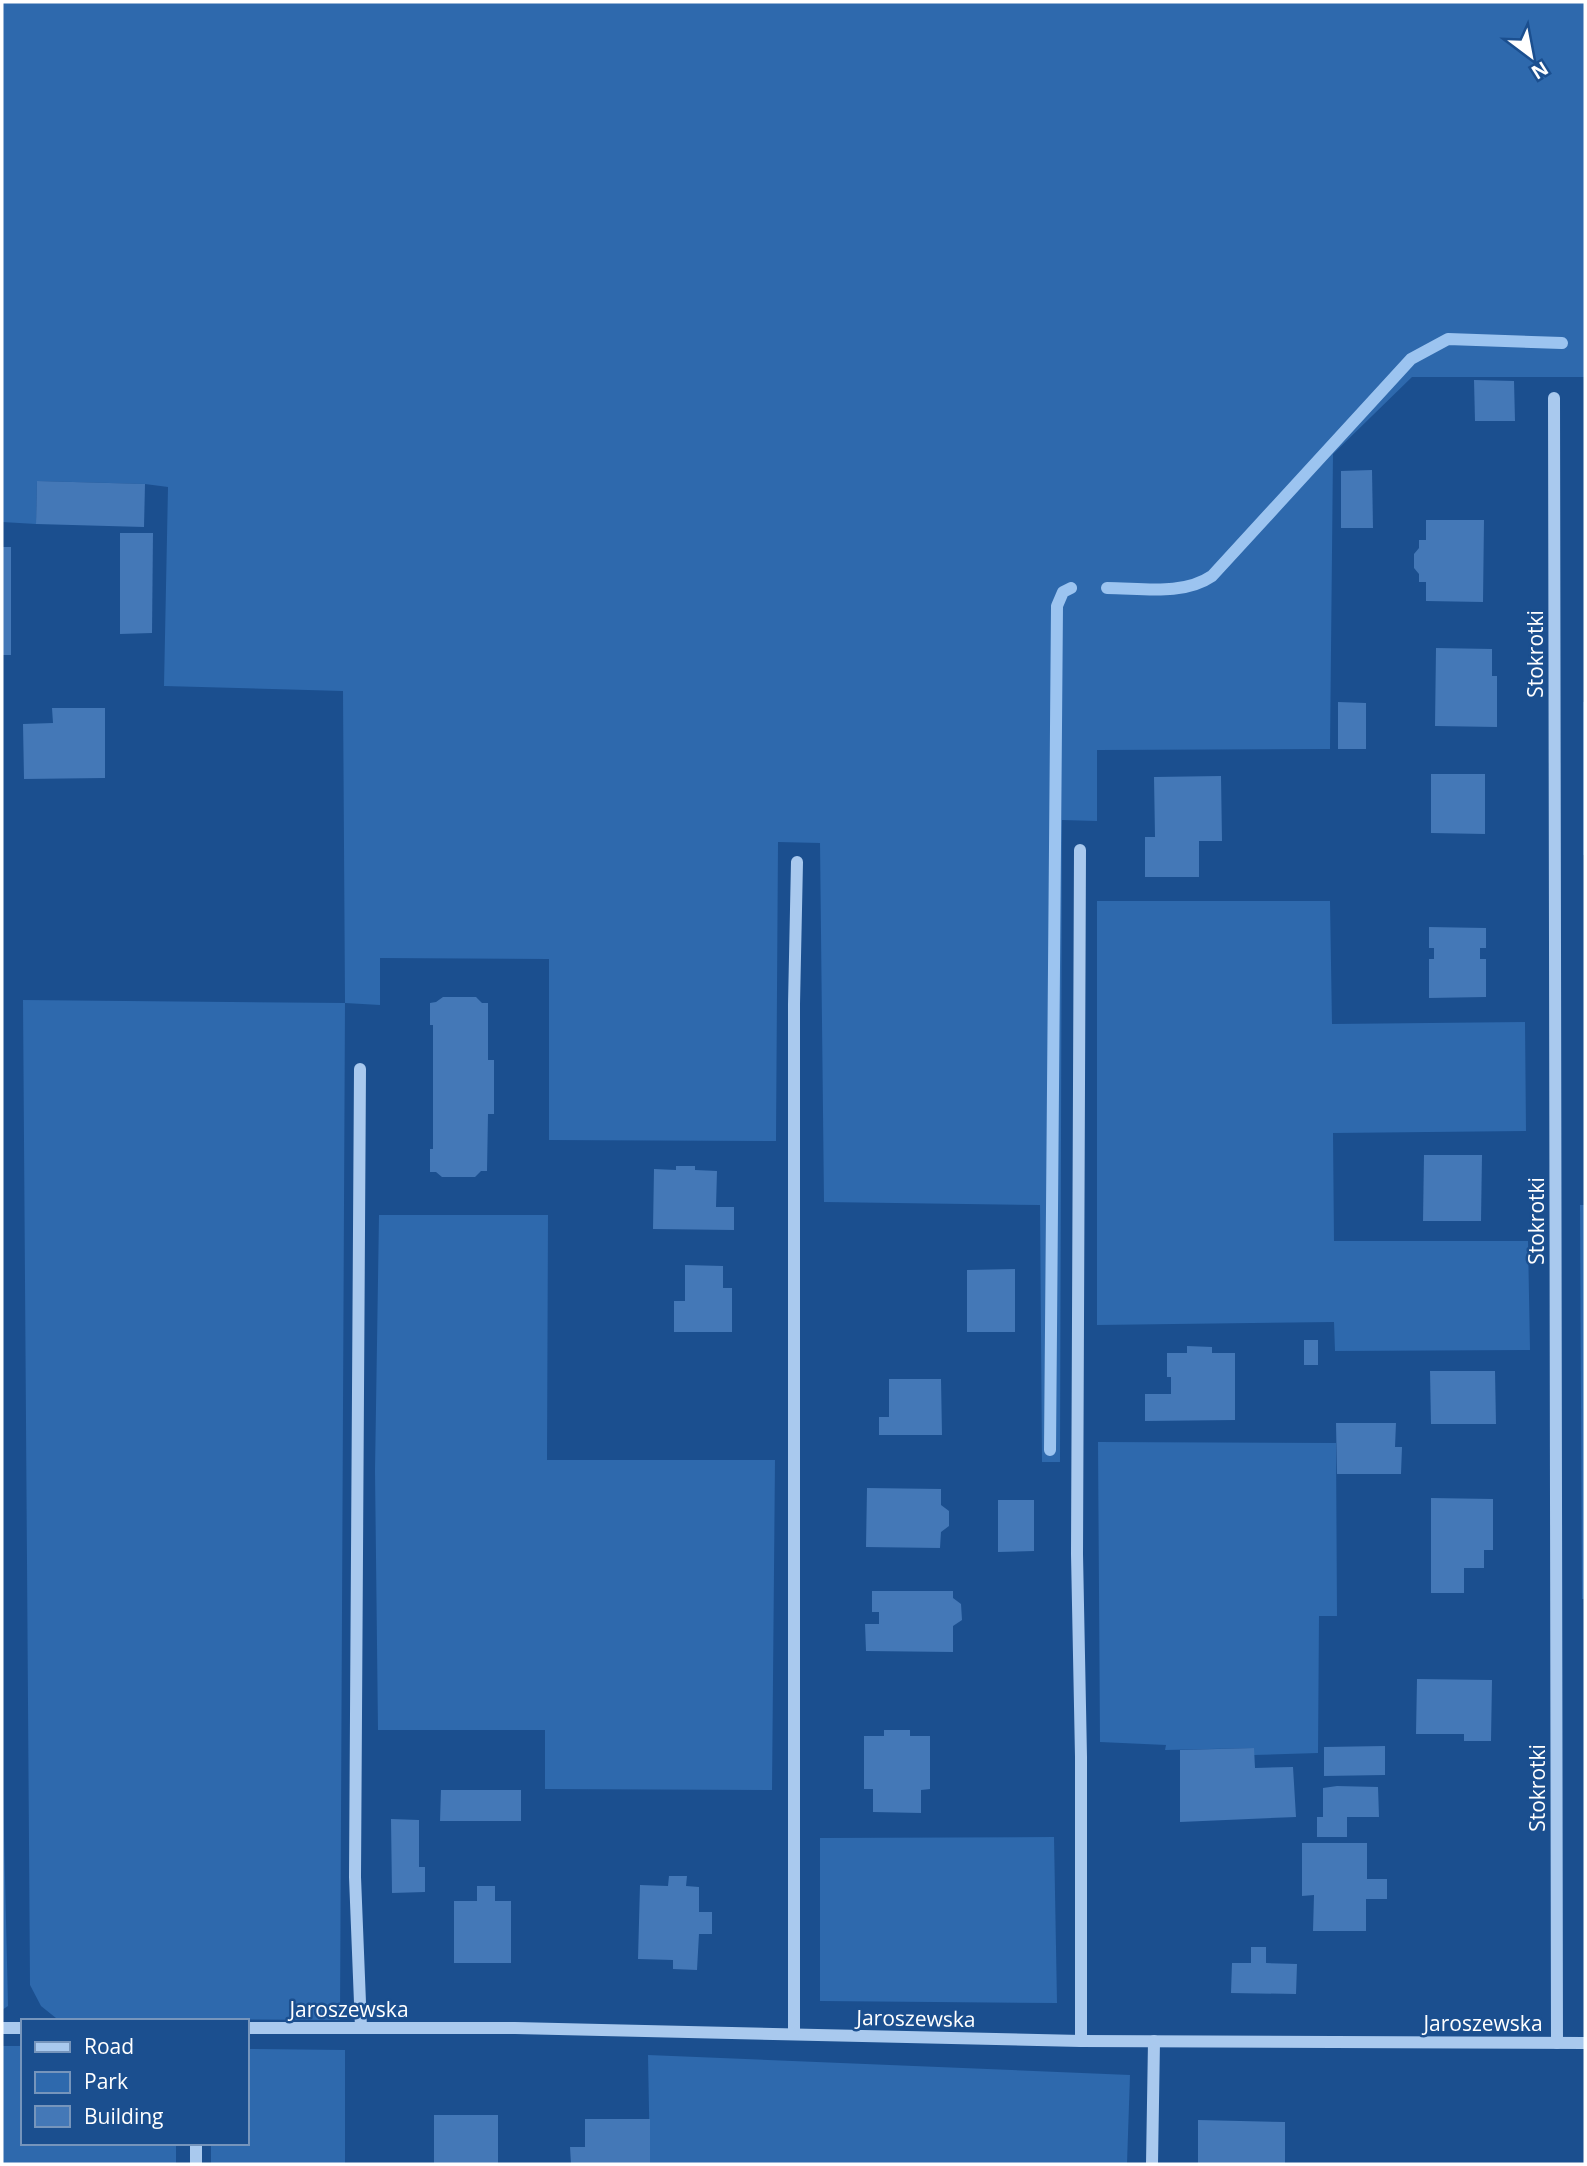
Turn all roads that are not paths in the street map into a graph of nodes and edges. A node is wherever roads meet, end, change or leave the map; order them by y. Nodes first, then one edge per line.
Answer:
1 (1554, 398) dead end
2 (1080, 850) dead end
3 (797, 862) dead end
4 (360, 1069) dead end
5 (2, 2028) edge
6 (21, 2028) edge
7 (248, 2028) edge
8 (361, 2028) junction
9 (794, 2034) junction
10 (1082, 2041) junction
11 (1153, 2041) junction
12 (1557, 2043) junction
13 (1585, 2043) edge
14 (197, 2145) edge
15 (196, 2164) edge
16 (1152, 2164) edge

1 - 12 street, Stokrotki
2 - 10 street
3 - 9 street
4 - 8 street
5 - 6 street
7 - 8 street, Jaroszewska
8 - 9 street, Jaroszewska
9 - 10 street, Jaroszewska
10 - 11 street, Jaroszewska
11 - 12 street, Jaroszewska
11 - 16 street
12 - 13 street, Jaroszewska
14 - 15 street

